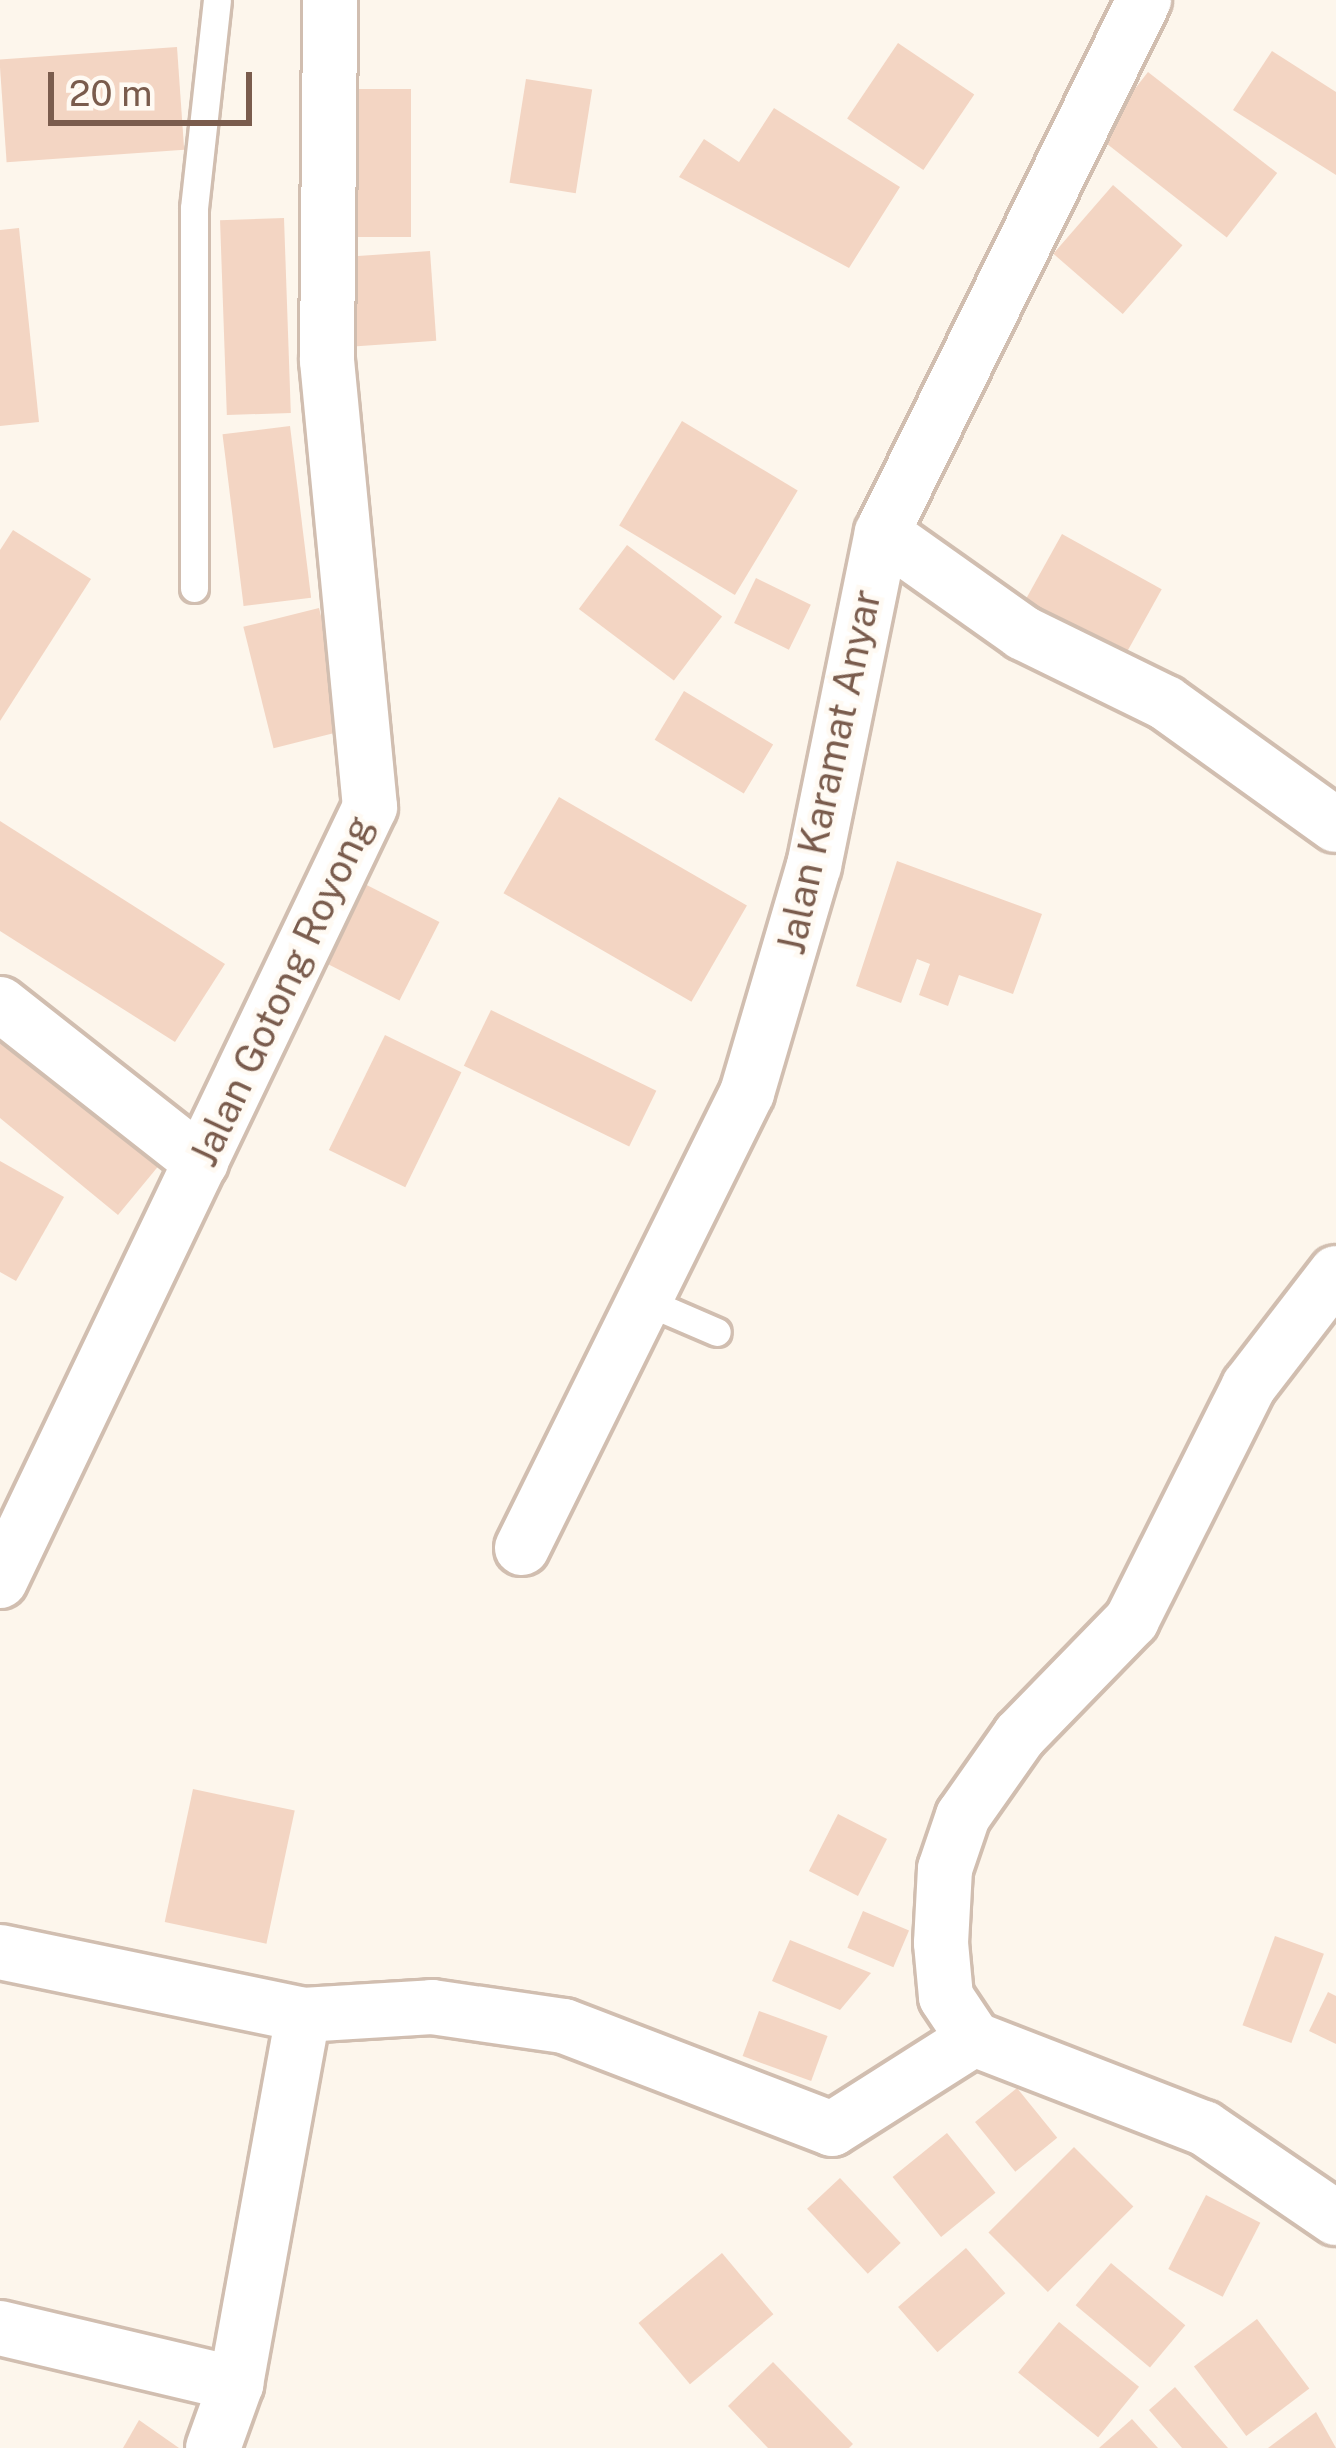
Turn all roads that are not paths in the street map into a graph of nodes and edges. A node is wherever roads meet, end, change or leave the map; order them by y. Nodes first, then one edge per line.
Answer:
1 (217, 0) edge
2 (330, 0) edge
3 (1144, 0) edge
4 (882, 533) junction
5 (194, 588) dead end
6 (1336, 825) edge
7 (0, 1004) edge
8 (201, 1162) junction
9 (1336, 1273) edge
10 (645, 1301) junction
11 (717, 1332) dead end
12 (522, 1548) dead end
13 (0, 1581) edge
14 (0, 1952) edge
15 (303, 2014) junction
16 (974, 2039) junction
17 (1336, 2218) edge
18 (0, 2328) edge
19 (236, 2384) junction
20 (213, 2448) edge

1 - 5 lane
2 - 8 street, Jalan Gotong Royong
3 - 4 street, Jalan Karamat Anyar
4 - 6 street
4 - 10 street, Jalan Karamat Anyar
7 - 8 street
8 - 13 street, Jalan Gotong Royong
9 - 16 street
10 - 11 lane
10 - 12 street, Jalan Karamat Anyar
14 - 15 street
15 - 16 street
15 - 19 street
16 - 17 street
18 - 19 street
19 - 20 street

